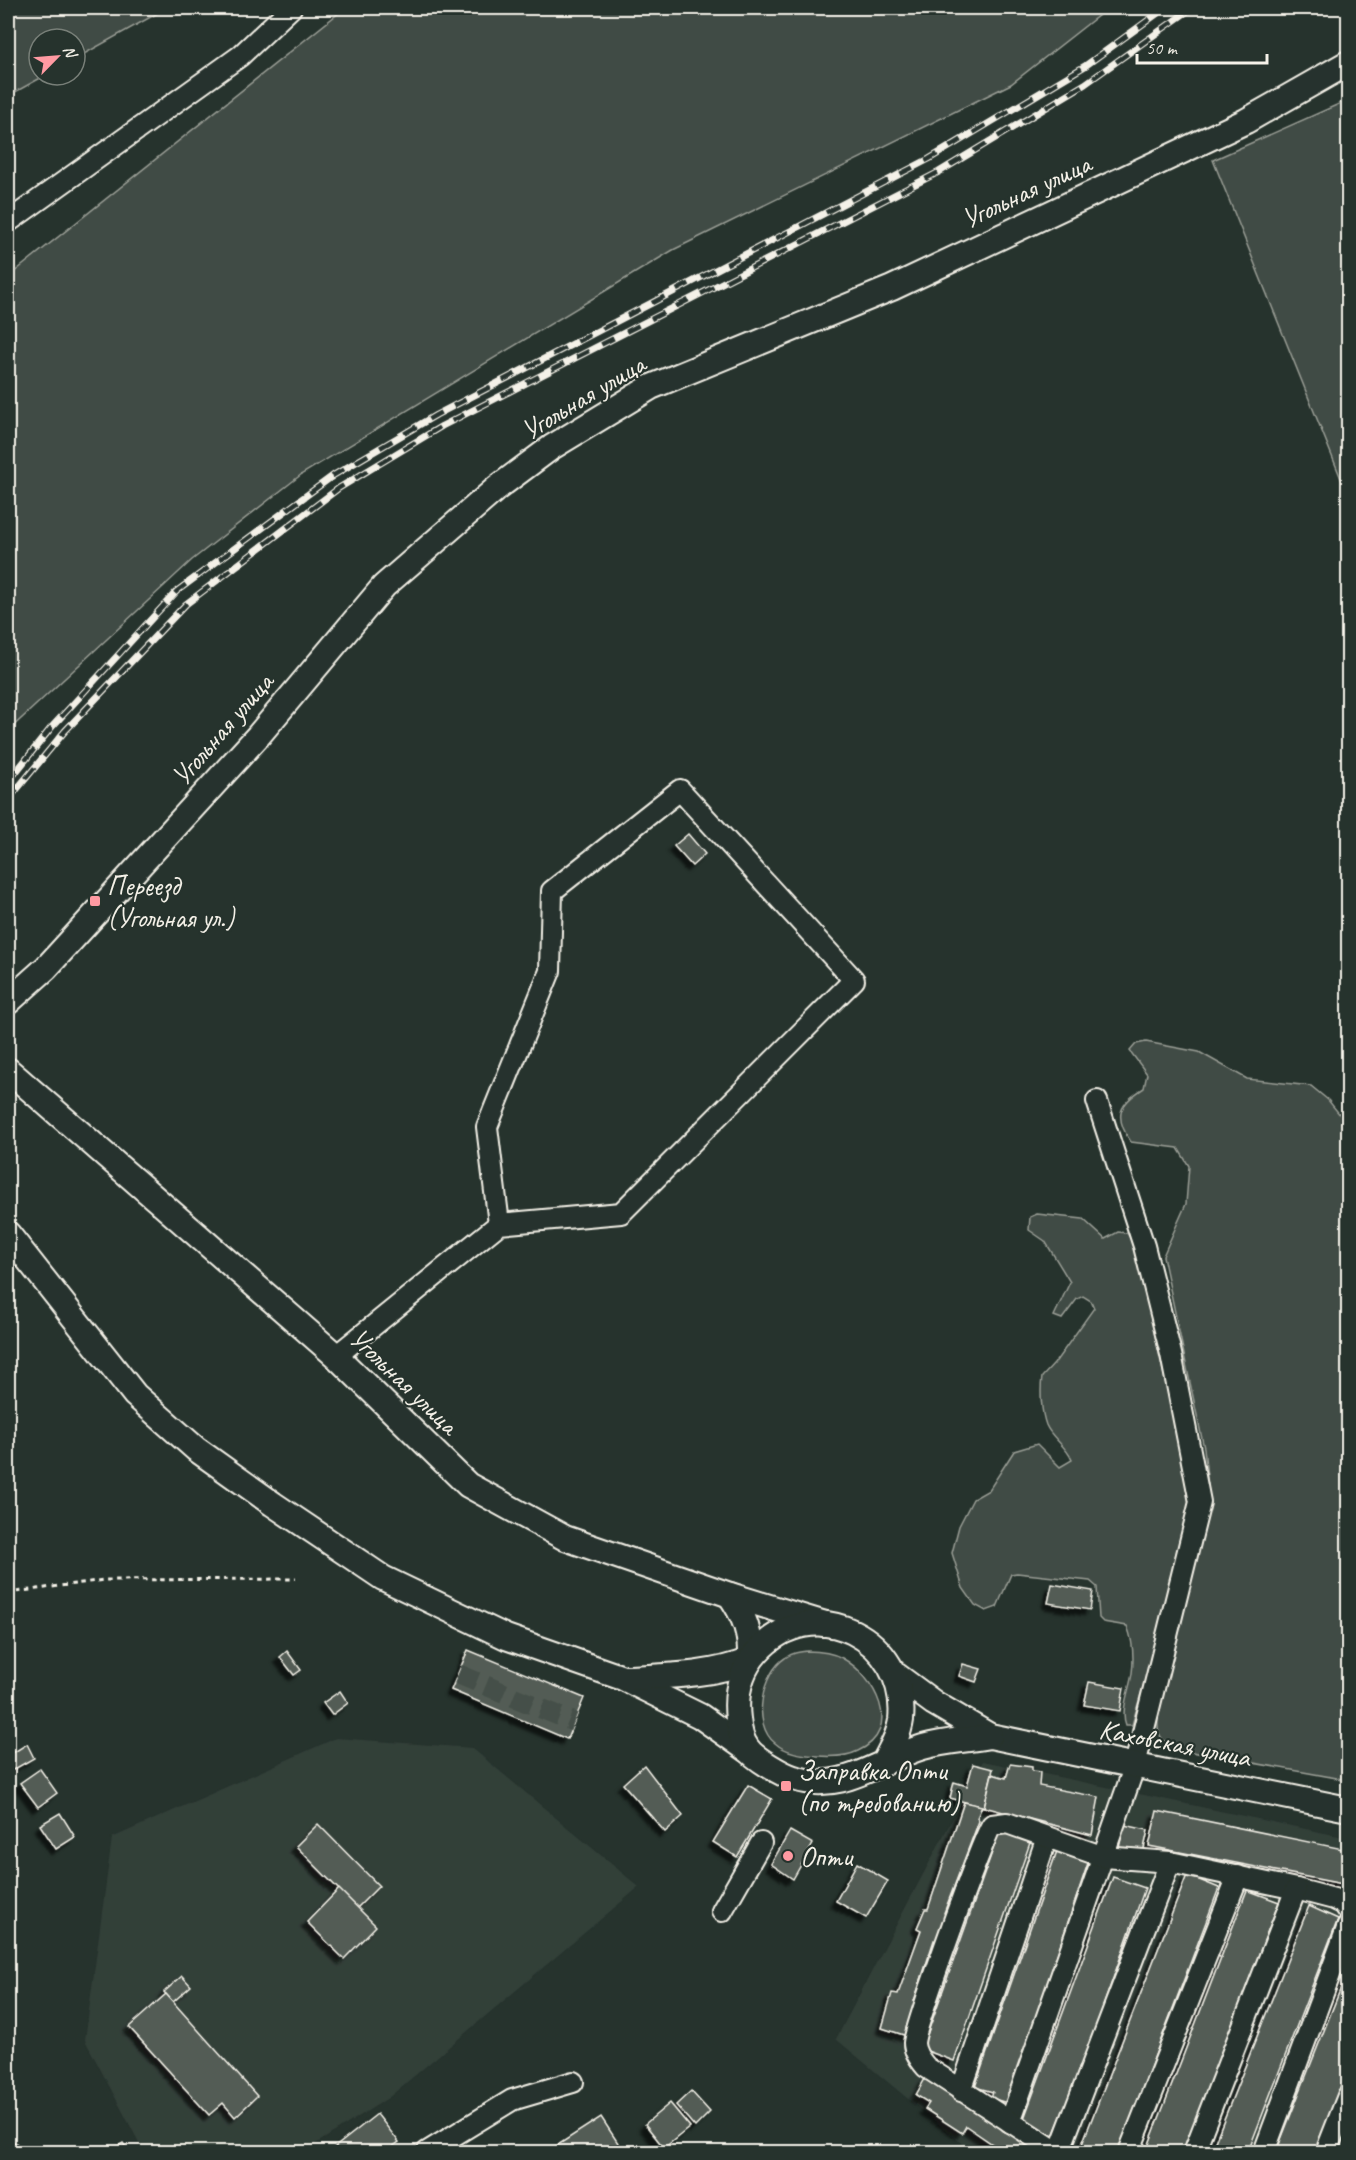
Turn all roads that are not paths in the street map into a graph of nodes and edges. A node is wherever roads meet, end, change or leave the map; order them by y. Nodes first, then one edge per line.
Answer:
1 (291, 8) edge
2 (1348, 63) edge
3 (8, 222) edge
4 (8, 1002) edge
5 (8, 1070) edge
6 (1097, 1101) dead end
7 (499, 1224) junction
8 (8, 1234) edge
9 (336, 1356) junction
10 (730, 1595) junction
11 (825, 1624) junction
12 (750, 1660) junction
13 (896, 1675) junction
14 (623, 1678) junction
15 (990, 1736) junction
16 (748, 1750) junction
17 (884, 1762) junction
18 (1135, 1765) junction
19 (1348, 1809) edge
20 (1047, 1837) junction
21 (761, 1843) dead end
22 (1104, 1857) junction
23 (1170, 1862) junction
24 (1238, 1876) junction
25 (1296, 1889) junction
26 (1348, 1910) edge
27 (722, 1911) dead end
28 (1348, 1926) edge
29 (573, 2082) dead end
30 (961, 2091) junction
31 (1348, 2096) edge
32 (1010, 2122) junction
33 (427, 2152) edge
34 (1058, 2152) edge
35 (1129, 2152) edge
36 (1194, 2152) edge
37 (1264, 2152) edge
38 (1326, 2152) edge

1 - 3 street
2 - 4 main road, Угольная улица
5 - 9 main road, Угольная улица
6 - 18 street
7 - 7 street
7 - 9 street
8 - 14 main road
9 - 10 main road, Угольная улица
10 - 11 main road, Угольная улица
10 - 12 main road
11 - 12 main road
11 - 13 main road
12 - 14 main road
12 - 16 main road
13 - 15 main road
13 - 17 main road
14 - 16 main road
15 - 17 main road
15 - 18 main road, Каховская улица
16 - 17 main road
18 - 19 main road, Каховская улица
18 - 22 street
20 - 22 street
20 - 30 street
20 - 30 street
21 - 27 street
22 - 23 street
22 - 32 street
23 - 24 street
23 - 34 street
24 - 25 street
24 - 35 street
25 - 26 street
25 - 36 street
28 - 37 street
29 - 33 street
30 - 32 street
31 - 38 street
32 - 34 street

